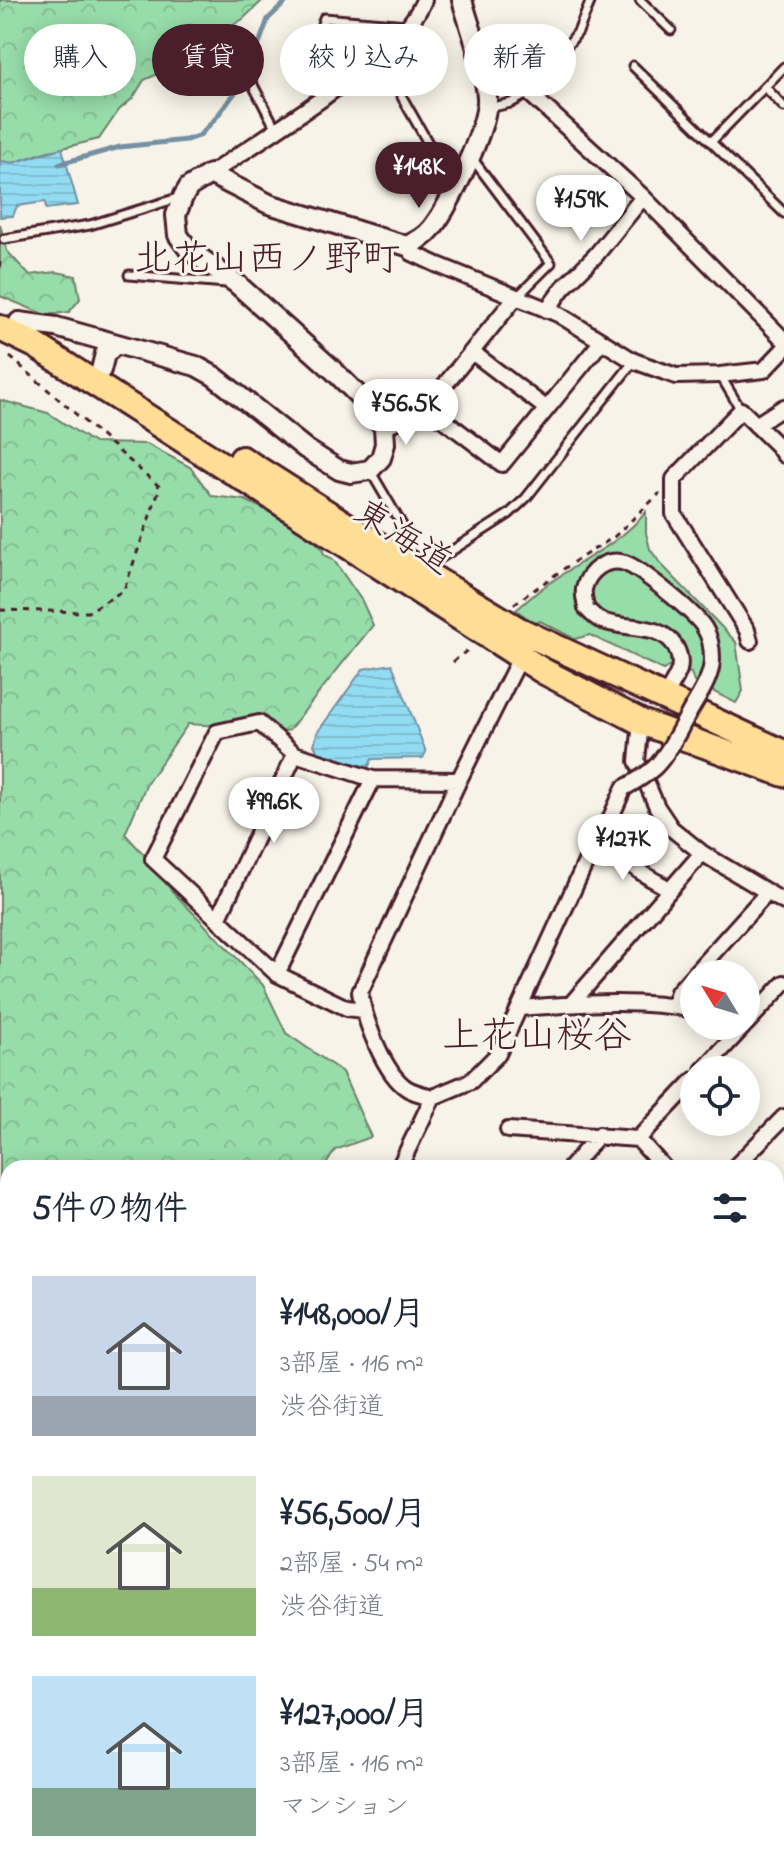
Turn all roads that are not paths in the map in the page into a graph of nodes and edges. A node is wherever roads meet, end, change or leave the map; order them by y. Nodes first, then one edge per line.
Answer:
1 (424, 0) edge
2 (462, 0) edge
3 (591, 0) edge
4 (640, 0) edge
5 (322, 24) edge
6 (395, 24) edge
7 (408, 24) edge
8 (671, 30) dead end
9 (576, 34) edge
10 (633, 66) dead end
11 (784, 67) edge
12 (765, 87) junction
13 (259, 96) edge
14 (324, 96) edge
15 (524, 96) edge
16 (532, 96) edge
17 (402, 97) dead end
18 (784, 107) edge
19 (486, 109) junction
20 (277, 130) junction
21 (712, 141) junction
22 (471, 157) junction
23 (210, 174) junction
24 (456, 185) junction
25 (183, 197) junction
26 (643, 197) junction
27 (784, 213) edge
28 (4, 239) dead end
29 (407, 246) junction
30 (129, 275) dead end
31 (237, 284) junction
32 (515, 298) junction
33 (547, 310) junction
34 (6, 320) edge
35 (784, 340) edge
36 (602, 341) junction
37 (116, 344) junction
38 (784, 349) edge
39 (472, 352) junction
40 (634, 361) junction
41 (101, 370) junction
42 (720, 375) junction
43 (427, 407) junction
44 (784, 407) edge
45 (547, 409) junction
46 (741, 410) junction
47 (756, 425) junction
48 (384, 427) junction
49 (784, 455) edge
50 (370, 470) junction
51 (402, 525) dead end
52 (423, 572) junction
53 (750, 641) dead end
54 (521, 656) junction
55 (664, 698) junction
56 (641, 722) junction
57 (784, 753) edge
58 (295, 754) junction
59 (784, 774) edge
60 (373, 779) junction
61 (459, 780) junction
62 (607, 840) junction
63 (702, 853) junction
64 (670, 889) junction
65 (768, 892) junction
66 (784, 902) edge
67 (218, 919) junction
68 (707, 960) edge
69 (277, 974) junction
70 (784, 983) edge
71 (680, 990) edge
72 (571, 1004) junction
73 (674, 1006) junction
74 (760, 1006) edge
75 (680, 1007) edge
76 (520, 1008) junction
77 (363, 1010) junction
78 (728, 1040) edge
79 (715, 1056) edge
80 (680, 1095) edge
81 (433, 1097) junction
82 (784, 1117) edge
83 (508, 1130) dead end
84 (599, 1135) junction
85 (638, 1139) junction
86 (403, 1160) edge
87 (577, 1160) edge
88 (657, 1160) edge
89 (742, 1160) edge

1 - 7 street
2 - 19 main road
3 - 9 lane
4 - 8 lane
5 - 6 lane
10 - 21 lane
11 - 12 lane
12 - 18 lane
12 - 21 lane
13 - 20 lane
14 - 20 street
15 - 19 lane
16 - 26 street
17 - 24 lane
19 - 22 main road
20 - 23 street
21 - 27 lane
22 - 24 main road
22 - 32 lane
23 - 25 main road
23 - 29 main road
24 - 29 main road
25 - 28 lane
25 - 31 main road
26 - 33 street
26 - 35 street
29 - 32 street
30 - 31 lane
31 - 48 main road
32 - 33 street
32 - 39 street
33 - 36 street
34 - 37 main road
34 - 41 highway, 東海道
34 - 54 highway, 東海道
36 - 40 street
36 - 45 street
37 - 41 main road
37 - 50 main road
38 - 42 street
39 - 43 street
39 - 45 street
40 - 42 street
40 - 52 lane
41 - 52 highway, 東海道
42 - 46 lane
43 - 45 street
43 - 48 street
44 - 47 street
46 - 47 street
46 - 53 street
47 - 49 street
48 - 50 main road
50 - 51 lane
52 - 55 highway, 東海道
54 - 56 highway, 東海道
54 - 61 street
55 - 57 highway, 東海道
55 - 62 street, bridge
56 - 59 highway, 東海道
56 - 63 street
58 - 60 street
58 - 67 street
58 - 67 street
60 - 61 street
60 - 69 street
61 - 77 street
62 - 64 street
62 - 76 street
63 - 64 street
63 - 65 street
64 - 72 street
65 - 66 street
65 - 68 street
67 - 69 street
69 - 77 street
70 - 74 street
71 - 73 street
72 - 73 street
72 - 76 street
73 - 75 street
76 - 81 street
77 - 81 street
78 - 79 street
80 - 85 street
81 - 86 street
82 - 89 street
83 - 84 street
84 - 85 street
84 - 87 street
85 - 88 street

